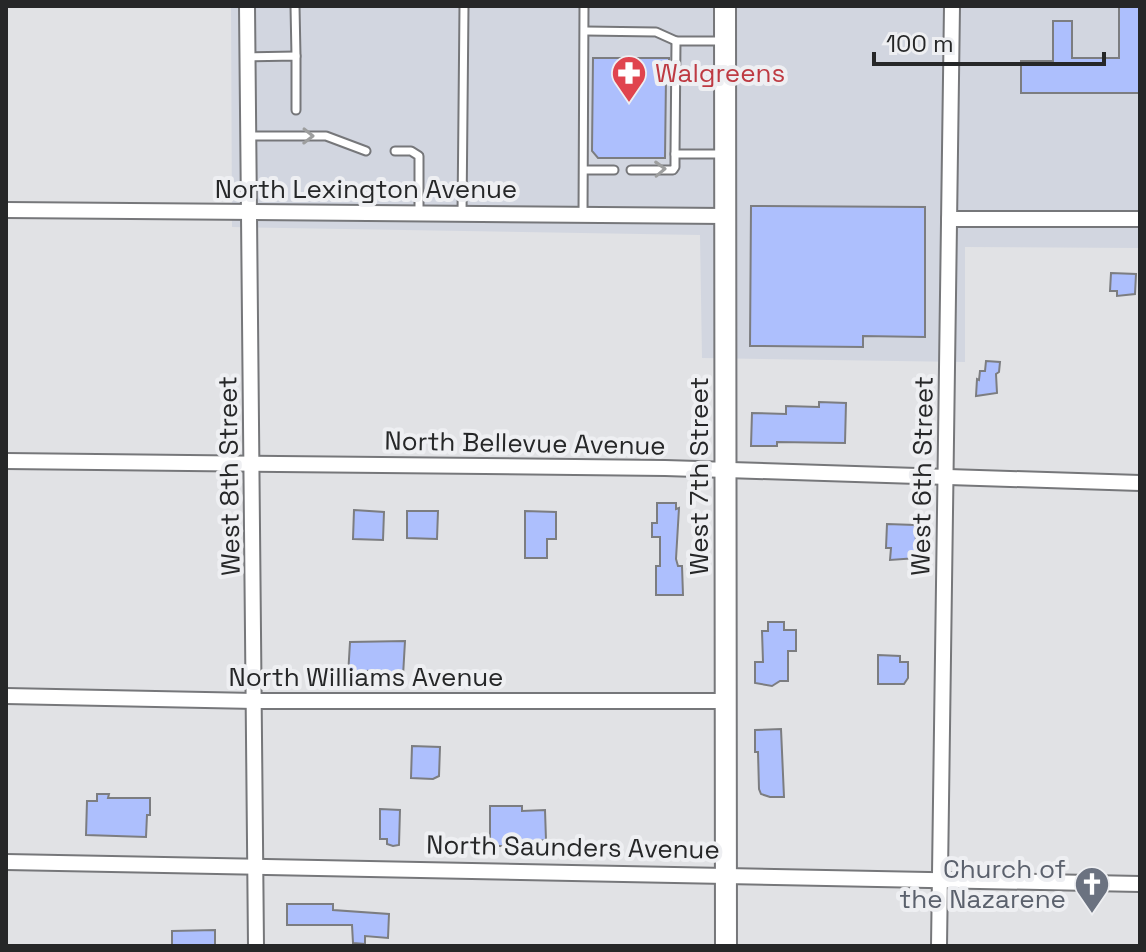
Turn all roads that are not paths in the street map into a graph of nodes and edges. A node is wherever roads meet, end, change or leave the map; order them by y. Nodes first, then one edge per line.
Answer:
1 (247, 6) edge
2 (295, 6) edge
3 (464, 6) edge
4 (584, 6) edge
5 (725, 6) edge
6 (952, 6) edge
7 (586, 31) dead end
8 (676, 41) junction
9 (725, 41) junction
10 (296, 56) junction
11 (247, 57) junction
12 (296, 110) dead end
13 (248, 136) junction
14 (366, 151) dead end
15 (395, 151) dead end
16 (675, 154) junction
17 (725, 154) junction
18 (584, 170) junction
19 (614, 170) dead end
20 (631, 170) dead end
21 (6, 210) edge
22 (248, 212) junction
23 (419, 213) junction
24 (462, 214) junction
25 (583, 215) junction
26 (725, 216) junction
27 (949, 219) junction
28 (1140, 219) edge
29 (6, 461) edge
30 (253, 465) junction
31 (725, 470) junction
32 (946, 476) junction
33 (1140, 483) edge
34 (6, 696) edge
35 (255, 701) junction
36 (725, 701) junction
37 (6, 862) edge
38 (255, 865) junction
39 (726, 874) junction
40 (940, 879) junction
41 (1140, 884) edge
42 (256, 946) edge
43 (726, 946) edge
44 (939, 946) edge

1 - 11 street, West 8th Street
2 - 10 lane
3 - 24 lane
4 - 18 lane
5 - 9 main road, West 7th Street
6 - 27 street, West 6th Street
7 - 8 lane
8 - 9 lane
8 - 16 lane
9 - 17 main road, West 7th Street
10 - 11 lane
10 - 12 lane
11 - 13 street, West 8th Street
13 -> 14 lane
13 - 22 street, West 8th Street
15 - 23 lane
16 - 17 lane
20 -> 16 lane
17 - 26 main road, West 7th Street
18 - 19 lane
18 - 25 lane
21 - 22 street, North Lexington Avenue
22 - 23 street, North Lexington Avenue
22 - 30 street, West 8th Street
23 - 24 street, North Lexington Avenue
24 - 25 street, North Lexington Avenue
25 - 26 street, North Lexington Avenue
26 - 31 main road, West 7th Street
27 - 28 street
27 - 32 street, West 6th Street
29 - 30 street, North Bellevue Avenue
30 - 31 street, North Bellevue Avenue
30 - 35 street, West 8th Street
31 - 32 street, North Bellevue Avenue
31 - 36 main road, West 7th Street
32 - 33 street, North Bellevue Avenue
32 - 40 street, West 6th Street
34 - 35 street, North Williams Avenue
35 - 36 street, North Williams Avenue
35 - 38 street, West 8th Street
36 - 39 main road, West 7th Street
37 - 38 street, North Saunders Avenue
38 - 39 street, North Saunders Avenue
38 - 42 street, West 8th Street
39 - 40 street, North Saunders Avenue
39 - 43 main road, West 7th Street
40 - 41 street, North Saunders Avenue
40 - 44 street, West 6th Street

